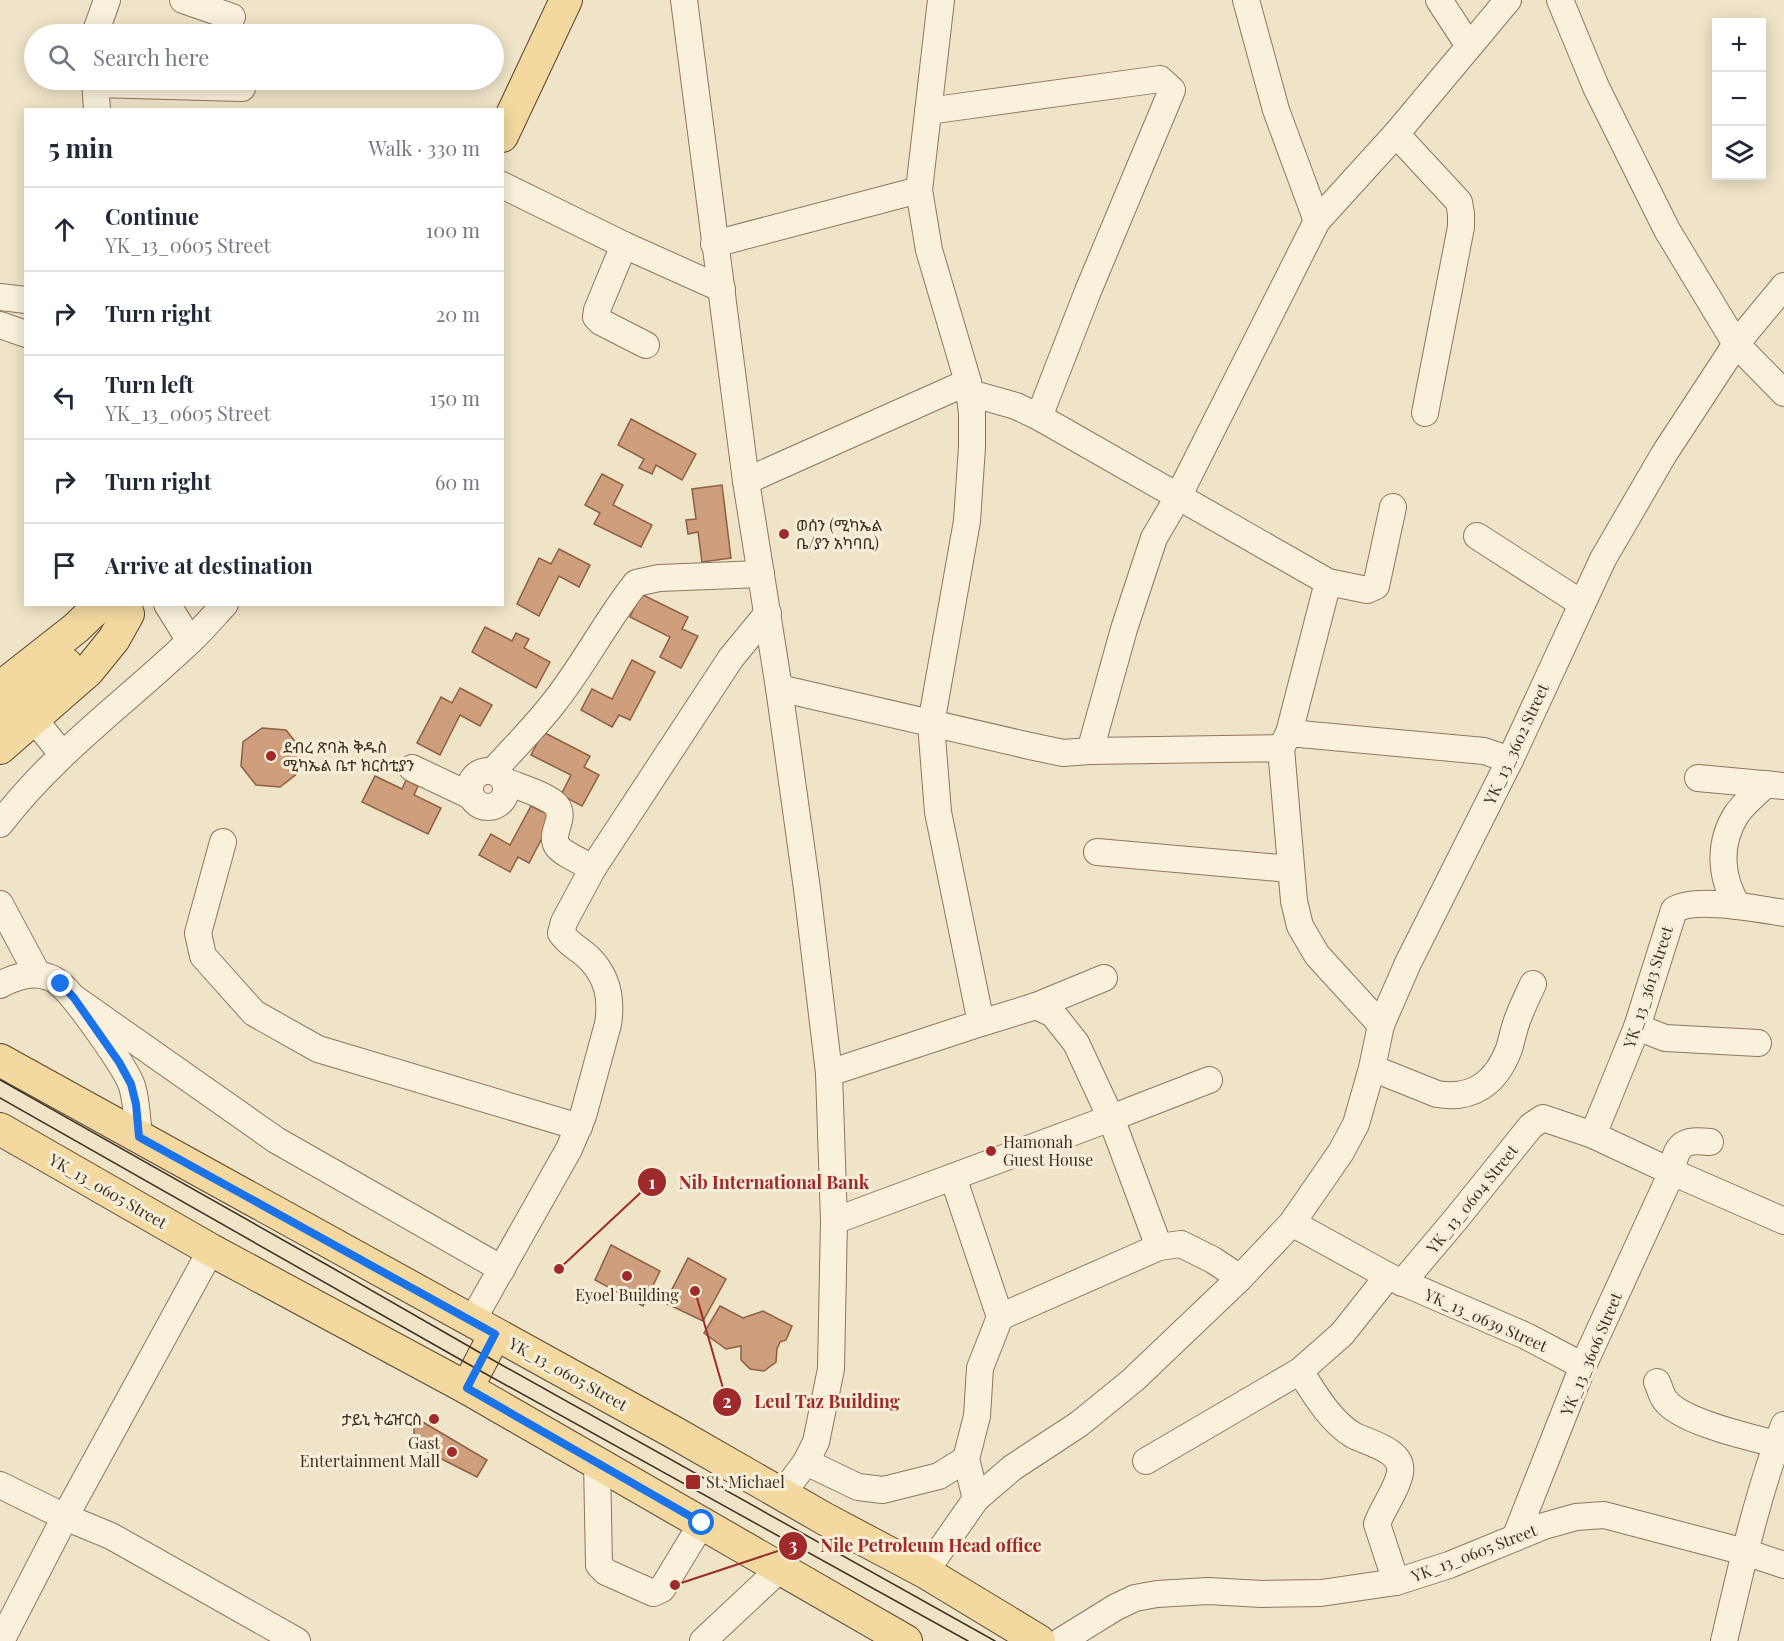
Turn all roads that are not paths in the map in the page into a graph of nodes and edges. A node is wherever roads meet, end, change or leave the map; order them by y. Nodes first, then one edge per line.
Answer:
1 (107, 0) edge
2 (183, 0) edge
3 (566, 0) edge
4 (684, 0) edge
5 (941, 0) edge
6 (1246, 0) edge
7 (1438, 0) edge
8 (1508, 0) edge
9 (1560, 0) edge
10 (234, 17) edge
11 (99, 24) edge
12 (1469, 46) junction
13 (96, 91) edge
14 (240, 92) edge
15 (928, 111) junction
16 (504, 132) edge
17 (1396, 134) junction
18 (504, 186) edge
19 (919, 190) junction
20 (1317, 221) junction
21 (714, 244) junction
22 (624, 245) junction
23 (1784, 286) edge
24 (722, 289) junction
25 (0, 297) edge
26 (24, 300) edge
27 (0, 325) edge
28 (24, 333) edge
29 (1736, 344) junction
30 (646, 345) dead end
31 (969, 388) junction
32 (1784, 393) edge
33 (1425, 413) dead end
34 (1039, 417) junction
35 (746, 481) junction
36 (1179, 497) junction
37 (1393, 507) dead end
38 (1477, 536) dead end
39 (761, 574) junction
40 (1328, 582) junction
41 (1581, 603) junction
42 (168, 606) edge
43 (223, 606) edge
44 (117, 607) edge
45 (768, 613) junction
46 (84, 636) junction
47 (190, 641) junction
48 (0, 664) edge
49 (0, 687) edge
50 (779, 687) junction
51 (0, 716) edge
52 (34, 719) junction
53 (932, 724) junction
54 (1285, 741) junction
55 (0, 748) edge
56 (1090, 751) junction
57 (62, 754) junction
58 (1510, 760) junction
59 (412, 768) dead end
60 (499, 776) junction
61 (1698, 778) dead end
62 (1775, 785) edge
63 (0, 824) edge
64 (223, 842) dead end
65 (1096, 852) dead end
66 (593, 868) junction
67 (1291, 869) junction
68 (0, 904) edge
69 (1738, 906) junction
70 (1784, 913) edge
71 (37, 973) junction
72 (1104, 978) dead end
73 (1533, 984) dead end
74 (0, 985) edge
75 (74, 998) junction
76 (1036, 1006) junction
77 (981, 1023) junction
78 (1381, 1025) junction
79 (1637, 1027) junction
80 (1758, 1042) dead end
81 (0, 1060) edge
82 (1372, 1068) junction
83 (829, 1073) junction
84 (1209, 1080) dead end
85 (1111, 1118) junction
86 (579, 1127) junction
87 (0, 1129) edge
88 (1593, 1135) junction
89 (139, 1137) junction
90 (1710, 1142) dead end
91 (1672, 1172) junction
92 (953, 1177) junction
93 (834, 1221) junction
94 (1784, 1221) edge
95 (1292, 1223) junction
96 (1159, 1247) junction
97 (211, 1250) junction
98 (502, 1269) junction
99 (1382, 1272) junction
100 (1240, 1278) junction
101 (1000, 1317) junction
102 (483, 1328) junction
103 (1583, 1366) junction
104 (1300, 1371) junction
105 (1658, 1382) dead end
106 (467, 1388) junction
107 (1780, 1434) edge
108 (966, 1460) junction
109 (1146, 1461) dead end
110 (597, 1462) junction
111 (806, 1462) junction
112 (0, 1485) edge
113 (783, 1493) junction
114 (976, 1499) junction
115 (65, 1517) junction
116 (702, 1523) junction
117 (1515, 1538) junction
118 (1745, 1552) junction
119 (1784, 1565) edge
120 (781, 1568) junction
121 (925, 1572) junction
122 (1396, 1582) junction
123 (1, 1641) edge
124 (297, 1641) edge
125 (703, 1641) edge
126 (906, 1641) edge
127 (1039, 1641) edge
128 (1061, 1641) edge
129 (1724, 1641) edge

1 - 11 street
2 - 10 street
3 - 16 main road
4 - 21 street
5 - 15 street
6 - 20 street
7 - 12 street
8 - 12 street
9 - 29 street
12 - 17 street
13 - 14 street
15 - 19 street
15 - 34 street
17 - 20 street
17 - 33 street
18 - 22 street
19 - 21 street
19 - 31 street
20 - 36 street
21 - 24 street
22 - 24 street
22 - 30 street
23 - 29 street, YK_13_3602 Street
24 - 35 street
25 - 26 street
27 - 28 street
29 - 32 street
29 - 41 street, YK_13_3602 Street
31 - 34 street
31 - 35 street
31 - 53 street
34 - 36 street
35 - 39 street
36 - 40 street
36 - 56 street
37 - 40 street
38 - 41 street
39 - 45 street
39 - 60 street
40 - 54 street
41 - 58 street, YK_13_3602 Street
42 - 47 street
43 - 47 street
44 - 46 main road
44 - 48 main road
44 - 52 main road
45 - 50 street
45 - 66 street
46 - 49 main road
46 - 51 main road
47 - 57 street
50 - 53 street
50 - 83 street
52 - 55 main road
52 - 57 street
53 - 56 street
53 - 77 street
54 - 56 street
54 - 58 street
54 - 67 street
57 - 63 street
58 - 78 street, YK_13_3602 Street
59 - 60 street
60 - 66 street
61 - 62 street
62 - 69 street
64 - 86 street
65 - 67 street
66 - 86 street
67 - 78 street
68 - 71 street
69 - 70 street, YK_13_3613 Street
69 - 79 street, YK_13_3613 Street
71 - 74 street
71 - 75 street
72 - 76 street
73 - 82 street
75 - 89 street
75 - 98 street
76 - 77 street
76 - 85 street
77 - 83 street
78 - 82 street, YK_13_3602 Street
79 - 80 street
79 - 88 street, YK_13_3613 Street
81 - 89 main road, YK_13_0605 Street
82 - 95 street, YK_13_3602 Street
83 - 93 street
84 - 85 street
85 - 92 street
85 - 96 street
86 - 98 street
87 - 97 main road, YK_13_0605 Street
88 - 91 street
88 - 99 street, YK_13_0604 Street
89 - 102 main road, YK_13_0605 Street
90 - 91 street, YK_13_3606 Street
91 - 94 street
91 - 103 street, YK_13_3606 Street
92 - 93 street
92 - 101 street
93 - 111 street
95 - 99 street, YK_13_0639 Street
95 - 100 street, YK_13_3602 Street
96 - 100 street
96 - 101 street
97 - 106 main road, YK_13_0605 Street
97 - 115 street
98 - 102 street
99 - 103 street, YK_13_0639 Street
99 - 104 street, YK_13_0604 Street
100 - 114 street, YK_13_3602 Street
101 - 108 street
102 - 106 main road
102 - 113 main road, YK_13_0605 Street
103 - 117 street, YK_13_3606 Street
104 - 109 street, YK_13_0604 Street
104 - 122 street
105 - 107 street
106 - 110 main road, YK_13_0605 Street
107 - 118 street
108 - 111 street
108 - 114 street
110 - 116 main road, YK_13_0605 Street
110 - 116 street
111 - 113 street
112 - 115 street
113 - 121 main road, YK_13_0605 Street
114 - 121 street, YK_13_3602 Street
115 - 123 street
115 - 124 street
116 - 120 main road, YK_13_0605 Street
117 - 118 street, YK_13_0605 Street
117 - 122 street, YK_13_0605 Street
118 - 119 street, YK_13_0605 Street
118 - 129 street
120 - 125 street
120 - 126 main road, YK_13_0605 Street
121 - 127 main road, YK_13_0605 Street
122 - 128 street, YK_13_0605 Street

